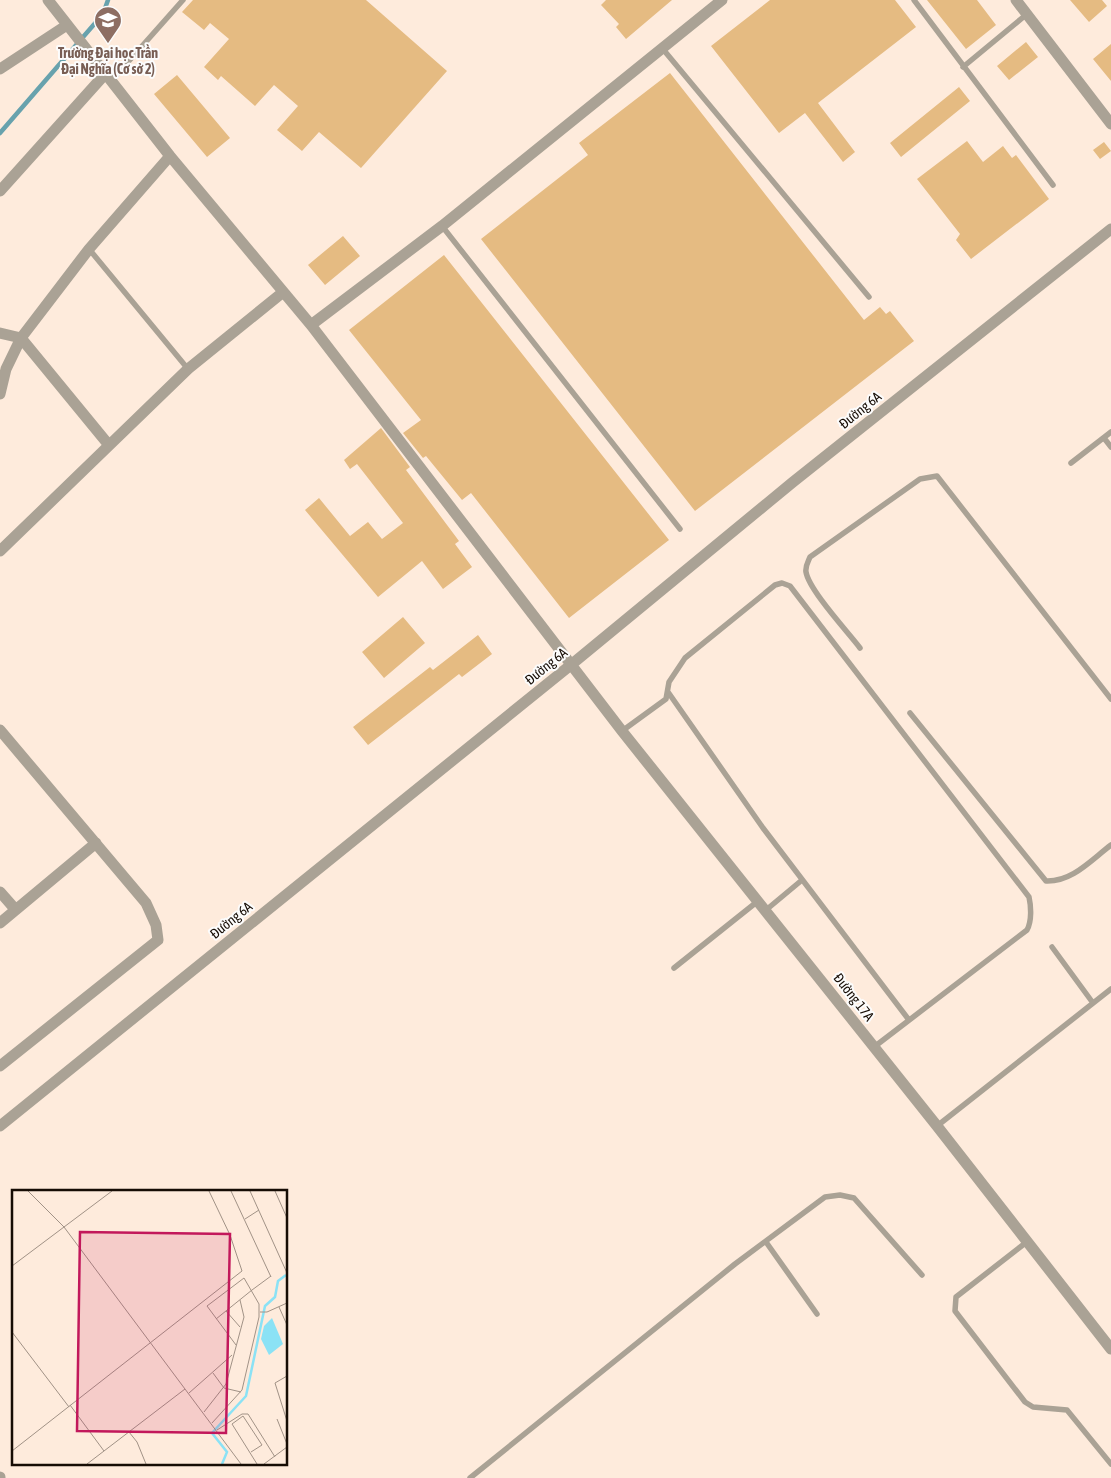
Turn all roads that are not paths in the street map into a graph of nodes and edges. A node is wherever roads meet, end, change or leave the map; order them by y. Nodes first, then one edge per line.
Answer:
1 (48, 0) edge
2 (183, 0) edge
3 (914, 0) edge
4 (1016, 0) edge
5 (720, 1) edge
6 (1027, 14) junction
7 (69, 28) junction
8 (662, 48) junction
9 (963, 67) junction
10 (0, 69) edge
11 (106, 73) junction
12 (1111, 124) edge
13 (170, 156) junction
14 (1053, 185) dead end
15 (0, 191) edge
16 (442, 226) junction
17 (1111, 229) edge
18 (89, 250) junction
19 (282, 293) junction
20 (869, 297) dead end
21 (311, 326) junction
22 (0, 333) edge
23 (21, 338) junction
24 (188, 369) junction
25 (0, 394) edge
26 (1111, 432) edge
27 (1104, 438) junction
28 (108, 444) junction
29 (1111, 447) edge
30 (1070, 463) dead end
31 (680, 530) dead end
32 (0, 551) edge
33 (860, 648) dead end
34 (572, 664) junction
35 (668, 692) junction
36 (1111, 699) edge
37 (910, 713) dead end
38 (0, 730) edge
39 (622, 731) junction
40 (96, 843) junction
41 (1111, 845) edge
42 (802, 880) junction
43 (0, 892) edge
44 (762, 905) junction
45 (15, 910) junction
46 (0, 922) edge
47 (1052, 947) dead end
48 (674, 968) dead end
49 (1111, 989) edge
50 (1093, 1003) junction
51 (909, 1020) junction
52 (874, 1047) junction
53 (0, 1066) edge
54 (0, 1126) edge
55 (937, 1126) junction
56 (1028, 1240) junction
57 (766, 1242) junction
58 (922, 1275) dead end
59 (817, 1314) dead end
60 (1111, 1349) edge
61 (1109, 1457) edge
62 (1111, 1464) edge
63 (470, 1478) edge

1 - 7 street
2 - 11 lane
3 - 9 lane
4 - 6 street
5 - 8 street
6 - 9 lane
6 - 12 street
7 - 10 street
7 - 11 street
8 - 16 street
8 - 20 lane
9 - 14 lane
11 - 13 street, Đường 17A
11 - 15 street
13 - 18 street
13 - 19 street, Đường 17A
16 - 21 street
16 - 31 lane
17 - 34 street, Đường 6A
18 - 23 street
18 - 24 lane
19 - 21 street, Đường 17A
19 - 24 street
21 - 34 street, Đường 17A
22 - 23 street
23 - 25 street
23 - 28 street
24 - 28 street
26 - 27 lane
27 - 29 lane
27 - 30 lane
28 - 32 street
33 - 36 lane
34 - 39 street, Đường 17A
34 - 54 street, Đường 6A
35 - 39 lane
35 - 42 lane
35 - 51 lane
37 - 41 lane
38 - 40 street
39 - 44 street, Đường 17A
40 - 45 street
40 - 53 street
42 - 44 lane
42 - 51 lane
43 - 45 street
44 - 48 lane
44 - 52 street, Đường 17A
45 - 46 street
47 - 50 lane
49 - 50 lane
50 - 55 lane
51 - 52 lane
52 - 55 street, Đường 17A
55 - 56 street, Đường 17A
56 - 60 street, Đường 17A
56 - 61 lane
57 - 58 lane
57 - 59 lane
57 - 63 lane
61 - 62 lane

